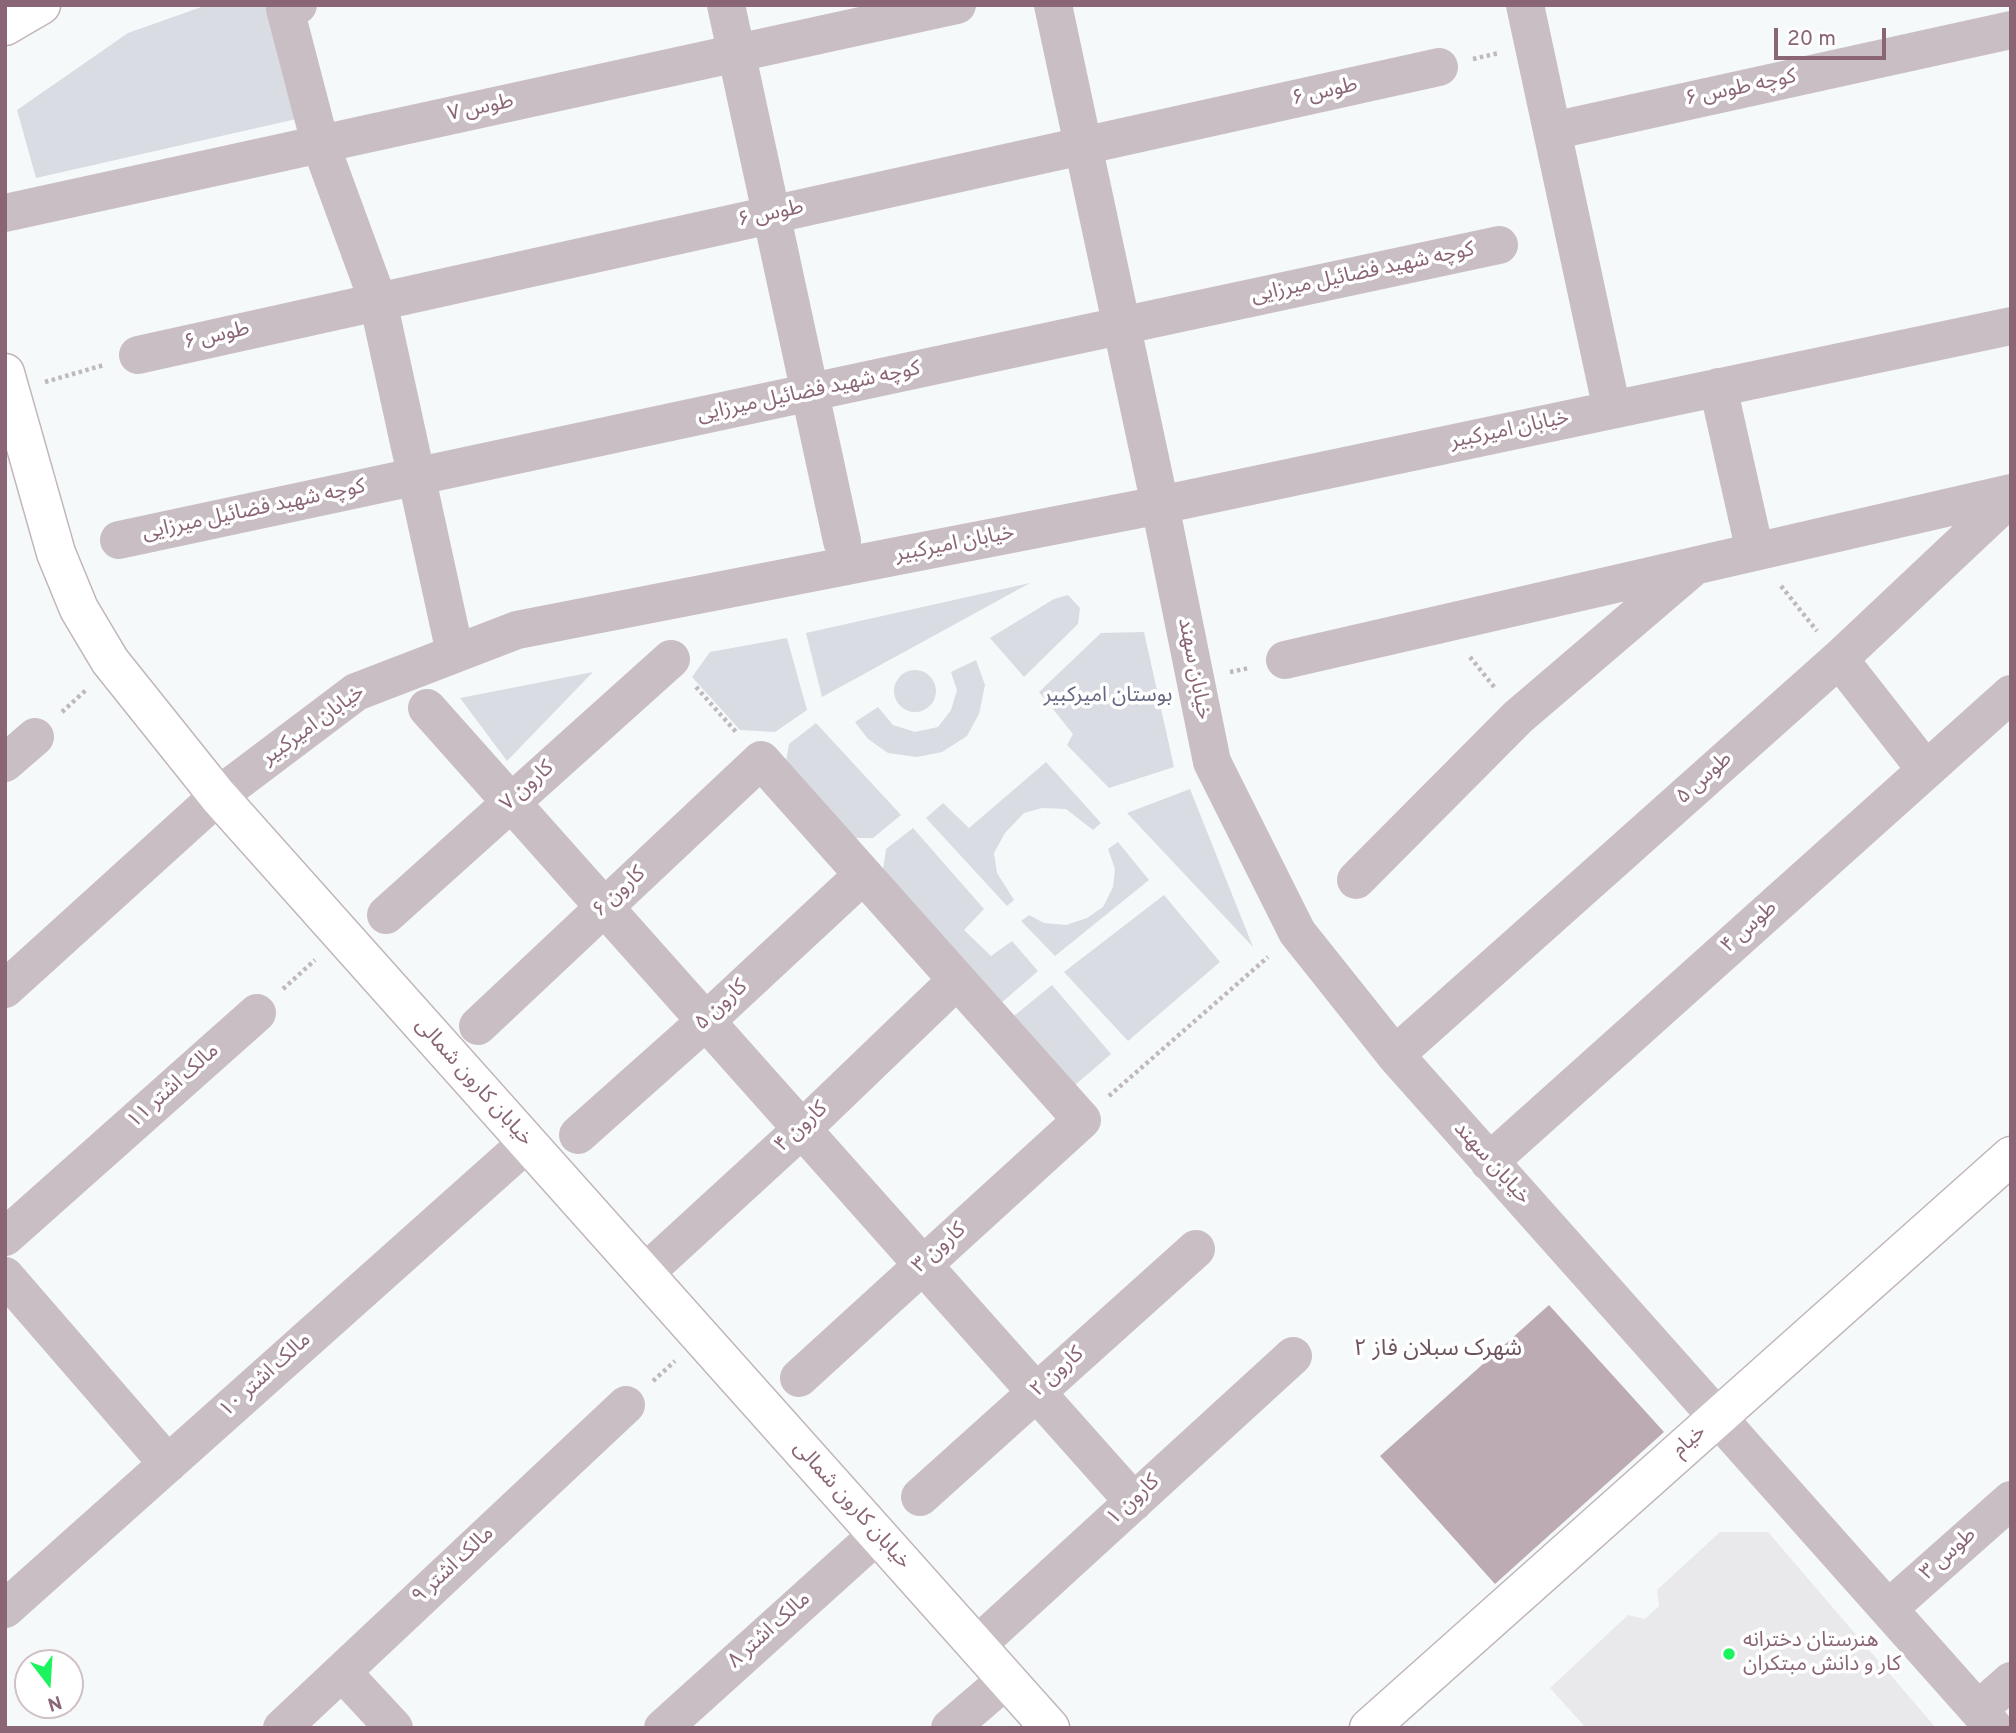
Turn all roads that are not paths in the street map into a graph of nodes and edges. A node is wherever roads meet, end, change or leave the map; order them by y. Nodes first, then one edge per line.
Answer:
1 (41, 5) edge
2 (298, 5) edge
3 (726, 5) edge
4 (957, 5) edge
5 (1053, 5) edge
6 (1525, 5) edge
7 (5, 26) edge
8 (2011, 30) edge
9 (737, 54) junction
10 (1439, 67) road end
11 (1552, 131) junction
12 (320, 143) junction
13 (1083, 147) junction
14 (5, 214) edge
15 (772, 215) junction
16 (1499, 245) dead end
17 (378, 301) junction
18 (1122, 326) junction
19 (2011, 326) edge
20 (138, 355) road end
21 (7, 387) edge
22 (1718, 387) junction
23 (810, 392) junction
24 (1612, 410) junction
25 (416, 476) junction
26 (2011, 495) edge
27 (1160, 505) junction
28 (119, 540) dead end
29 (842, 541) dead end
30 (1755, 552) junction
31 (1694, 566) junction
32 (455, 653) junction
33 (671, 659) road end
34 (1839, 659) junction
35 (1285, 660) road end
36 (2011, 694) edge
37 (427, 708) dead end
38 (35, 737) road end
39 (5, 763) edge
40 (1926, 770) junction
41 (218, 796) junction
42 (511, 802) junction
43 (863, 875) junction
44 (1356, 880) dead end
45 (605, 907) junction
46 (386, 915) dead end
47 (957, 980) junction
48 (5, 989) edge
49 (257, 1013) road end
50 (706, 1021) junction
51 (478, 1026) dead end
52 (1395, 1055) junction
53 (802, 1129) junction
54 (578, 1135) dead end
55 (527, 1143) junction
56 (2011, 1156) edge
57 (1489, 1162) junction
58 (5, 1237) edge
59 (1195, 1249) dead end
60 (923, 1265) junction
61 (644, 1274) junction
62 (5, 1276) edge
63 (1293, 1356) dead end
64 (799, 1378) dead end
65 (1036, 1392) junction
66 (626, 1405) road end
67 (1718, 1418) junction
68 (168, 1464) junction
69 (920, 1497) dead end
70 (2011, 1500) edge
71 (1133, 1502) junction
72 (877, 1535) junction
73 (5, 1609) edge
74 (1888, 1609) junction
75 (976, 1646) junction
76 (342, 1672) junction
77 (1007, 1679) junction
78 (2011, 1681) edge
79 (1986, 1719) edge
80 (282, 1728) edge
81 (394, 1728) edge
82 (663, 1728) edge
83 (950, 1728) edge
84 (1050, 1728) edge
85 (1369, 1728) edge

1 - 7 street
2 - 12 street
3 - 9 street
4 - 9 street, طوس ۷
5 - 13 street, خیابان سهند
6 - 11 street
8 - 11 street, کوچه طوس ۶
9 - 12 street, طوس ۷
9 - 15 street
10 - 13 street, طوس ۶
11 - 24 street
12 - 14 street, طوس ۷
12 - 17 street
13 - 15 street, طوس ۶
13 - 18 street, خیابان سهند
15 - 17 street, طوس ۶
15 - 23 street
16 - 18 street, کوچه شهید فضائیل میرزایی
17 - 20 street, طوس ۶
17 - 25 street
18 - 23 street, کوچه شهید فضائیل میرزایی
18 - 27 street, خیابان سهند
19 - 22 street, خیابان امیرکبیر
21 - 41 street, خیابان کارون شمالی
22 - 24 street, خیابان امیرکبیر
22 - 30 street
23 - 25 street, کوچه شهید فضائیل میرزایی
23 - 29 street
24 - 27 street, خیابان امیرکبیر
25 - 28 street, کوچه شهید فضائیل میرزایی
25 - 32 street
26 - 30 street, طوس ۵
26 - 34 street, طوس ۵
27 - 32 street, خیابان امیرکبیر
27 - 52 street, خیابان سهند
30 - 31 street, طوس ۵
31 - 35 street, طوس ۵
31 - 44 street, طوس ۵
32 - 41 street, خیابان امیرکبیر
33 - 42 street, کارون ۷
34 - 40 street
34 - 52 street, طوس ۵
36 - 40 street, طوس ۴
37 - 42 street
38 - 39 street
40 - 57 street, طوس ۴
41 - 48 street, خیابان امیرکبیر
41 - 55 street, خیابان کارون شمالی
42 - 45 street
42 - 46 street, کارون ۷
43 - 45 street, کارون ۶
43 - 47 street
43 - 50 street, کارون ۵
45 - 50 street
45 - 51 street, کارون ۶
47 - 53 street, کارون ۴
47 - 60 street, کارون ۳
49 - 58 street, مالک اشتر ۱۱
50 - 53 street
50 - 54 street, کارون ۵
52 - 57 street, خیابان سهند
53 - 60 street
53 - 61 street, کارون ۴
55 - 61 street, خیابان کارون شمالی
55 - 68 street, مالک اشتر ۱۰
56 - 67 street, خیام
57 - 67 street, خیابان سهند
59 - 65 street, کارون ۲
60 - 64 street, کارون ۳
60 - 65 street
61 - 72 street, خیابان کارون شمالی
62 - 68 street
63 - 71 street, کارون ۱
65 - 69 street, کارون ۲
65 - 71 street
66 - 76 street, مالک اشتر ۹
67 - 74 street, خیابان سهند
67 - 85 street, خیام
68 - 73 street, مالک اشتر ۱۰
70 - 74 street, طوس ۳
71 - 75 street, کارون ۱
72 - 75 street, خیابان کارون شمالی
72 - 82 street, مالک اشتر ۸
74 - 79 street, خیابان سهند
75 - 77 street, خیابان کارون شمالی
76 - 80 street, مالک اشتر ۹
76 - 81 street
77 - 83 street
77 - 84 street, خیابان کارون شمالی
78 - 79 street

